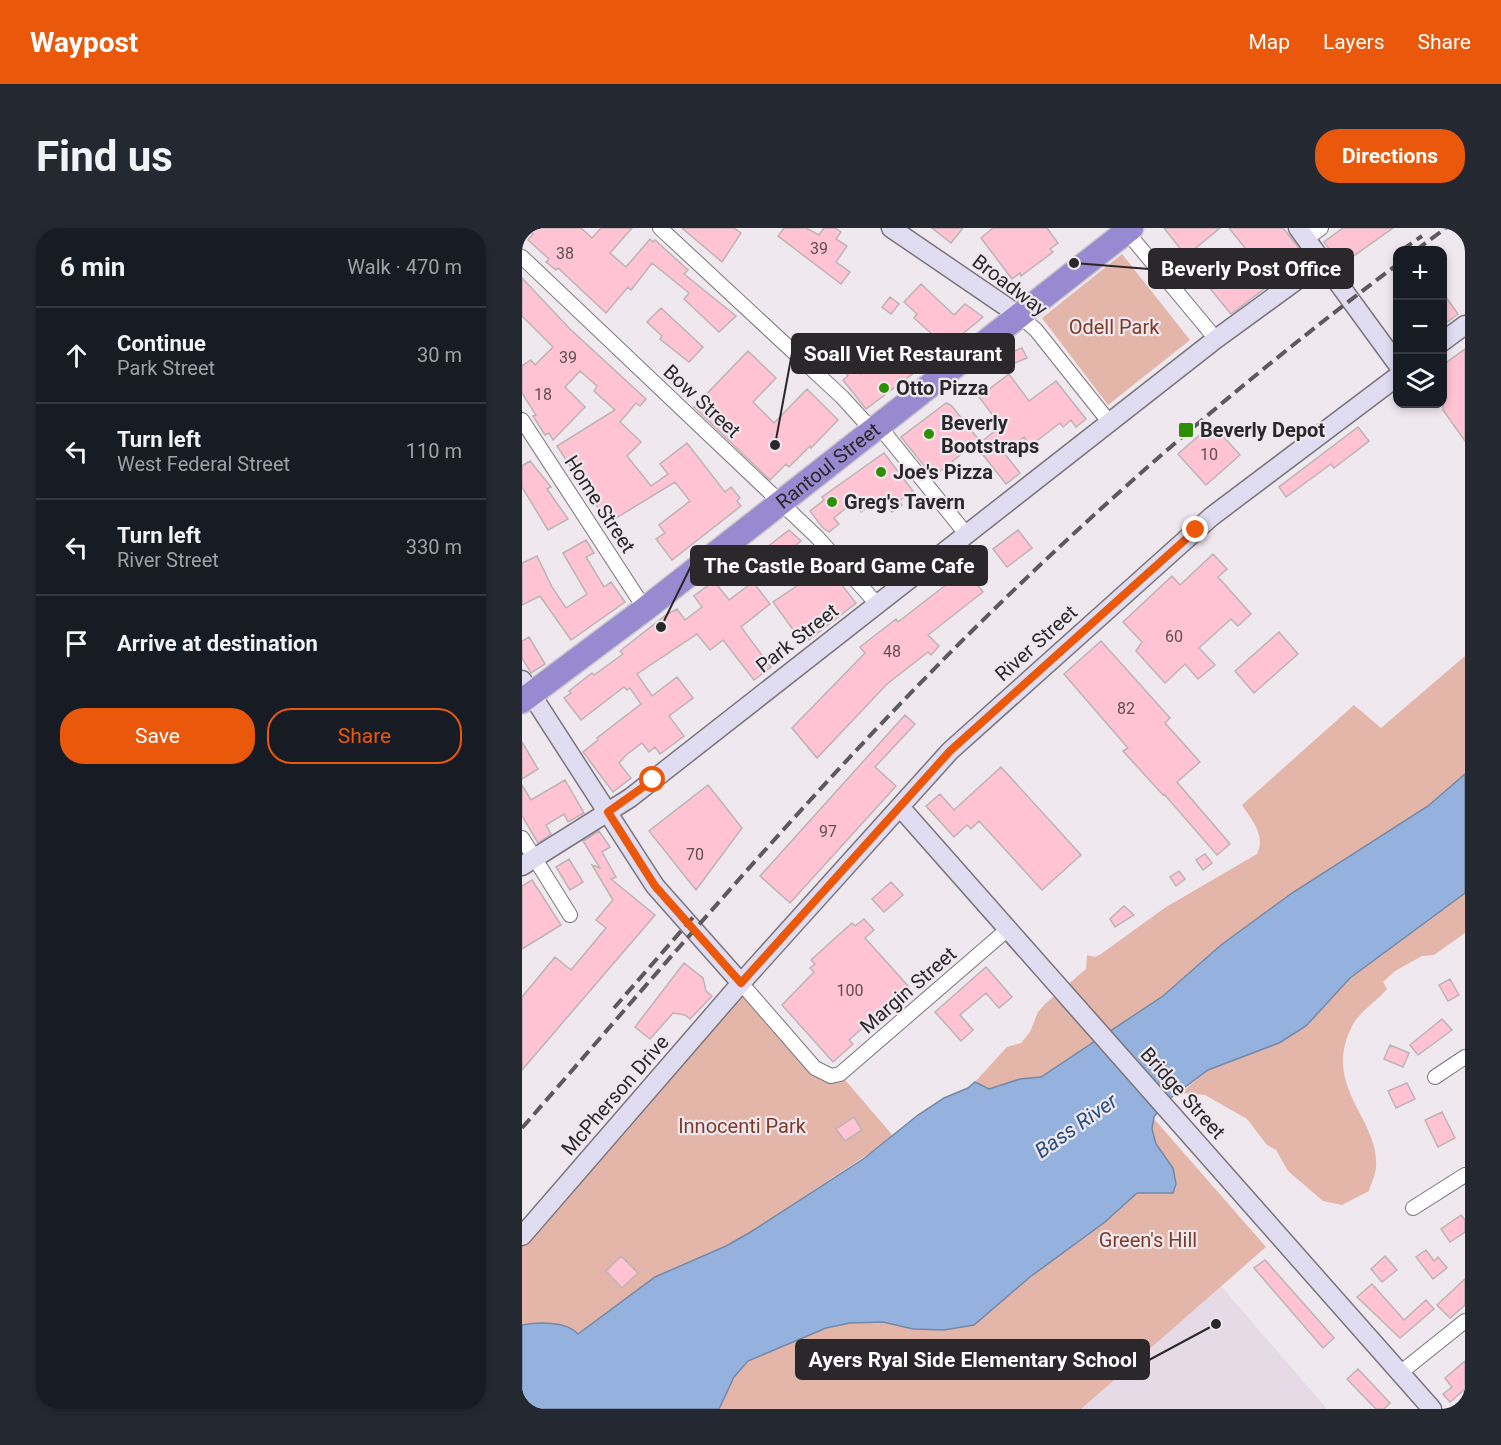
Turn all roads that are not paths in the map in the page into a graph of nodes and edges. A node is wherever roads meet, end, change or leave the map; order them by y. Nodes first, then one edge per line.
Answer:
1 (660, 228) edge
2 (891, 228) edge
3 (1127, 229) edge
4 (1308, 232) edge
5 (522, 257) edge
6 (1323, 261) junction
7 (1020, 316) junction
8 (1465, 325) edge
9 (1216, 339) junction
10 (1447, 339) edge
11 (1393, 358) edge
12 (1393, 380) edge
13 (522, 420) edge
14 (1110, 423) junction
15 (876, 428) junction
16 (781, 502) junction
17 (967, 535) junction
18 (877, 604) junction
19 (645, 609) junction
20 (525, 692) edge
21 (900, 807) junction
22 (608, 812) junction
23 (522, 838) edge
24 (528, 862) edge
25 (570, 915) dead end
26 (1008, 927) junction
27 (741, 983) junction
28 (1465, 1057) edge
29 (1436, 1077) dead end
30 (1465, 1175) edge
31 (1413, 1208) dead end
32 (522, 1236) edge
33 (1465, 1321) edge
34 (1400, 1373) junction
35 (1432, 1409) edge

1 - 15 street
2 - 7 street, Broadway
3 - 7 highway, Rantoul Street
3 - 9 street
4 - 6 street
5 - 16 street, Bow Street
6 - 9 street, Park Street
6 - 11 street
7 - 14 street, Broadway
7 - 15 highway, Rantoul Street
8 - 10 street
9 - 14 street, Park Street
12 - 21 street, River Street
13 - 19 street, Home Street
14 - 17 street, Park Street
15 - 16 highway, Rantoul Street
15 - 17 street
16 - 18 street, Bow Street
16 - 19 highway, Rantoul Street
17 - 18 street, Park Street
18 - 22 street, Park Street
19 - 20 highway, Rantoul Street
20 - 22 street
21 - 26 street, Bridge Street
21 - 27 street, River Street
22 - 24 street, Park Street
22 - 27 street
23 - 24 street
24 - 25 street
26 - 27 street, Margin Street
26 - 34 street, Bridge Street
27 - 32 street, McPherson Drive
28 - 29 street
30 - 31 street
33 - 34 street
34 - 35 street, Bridge Street

